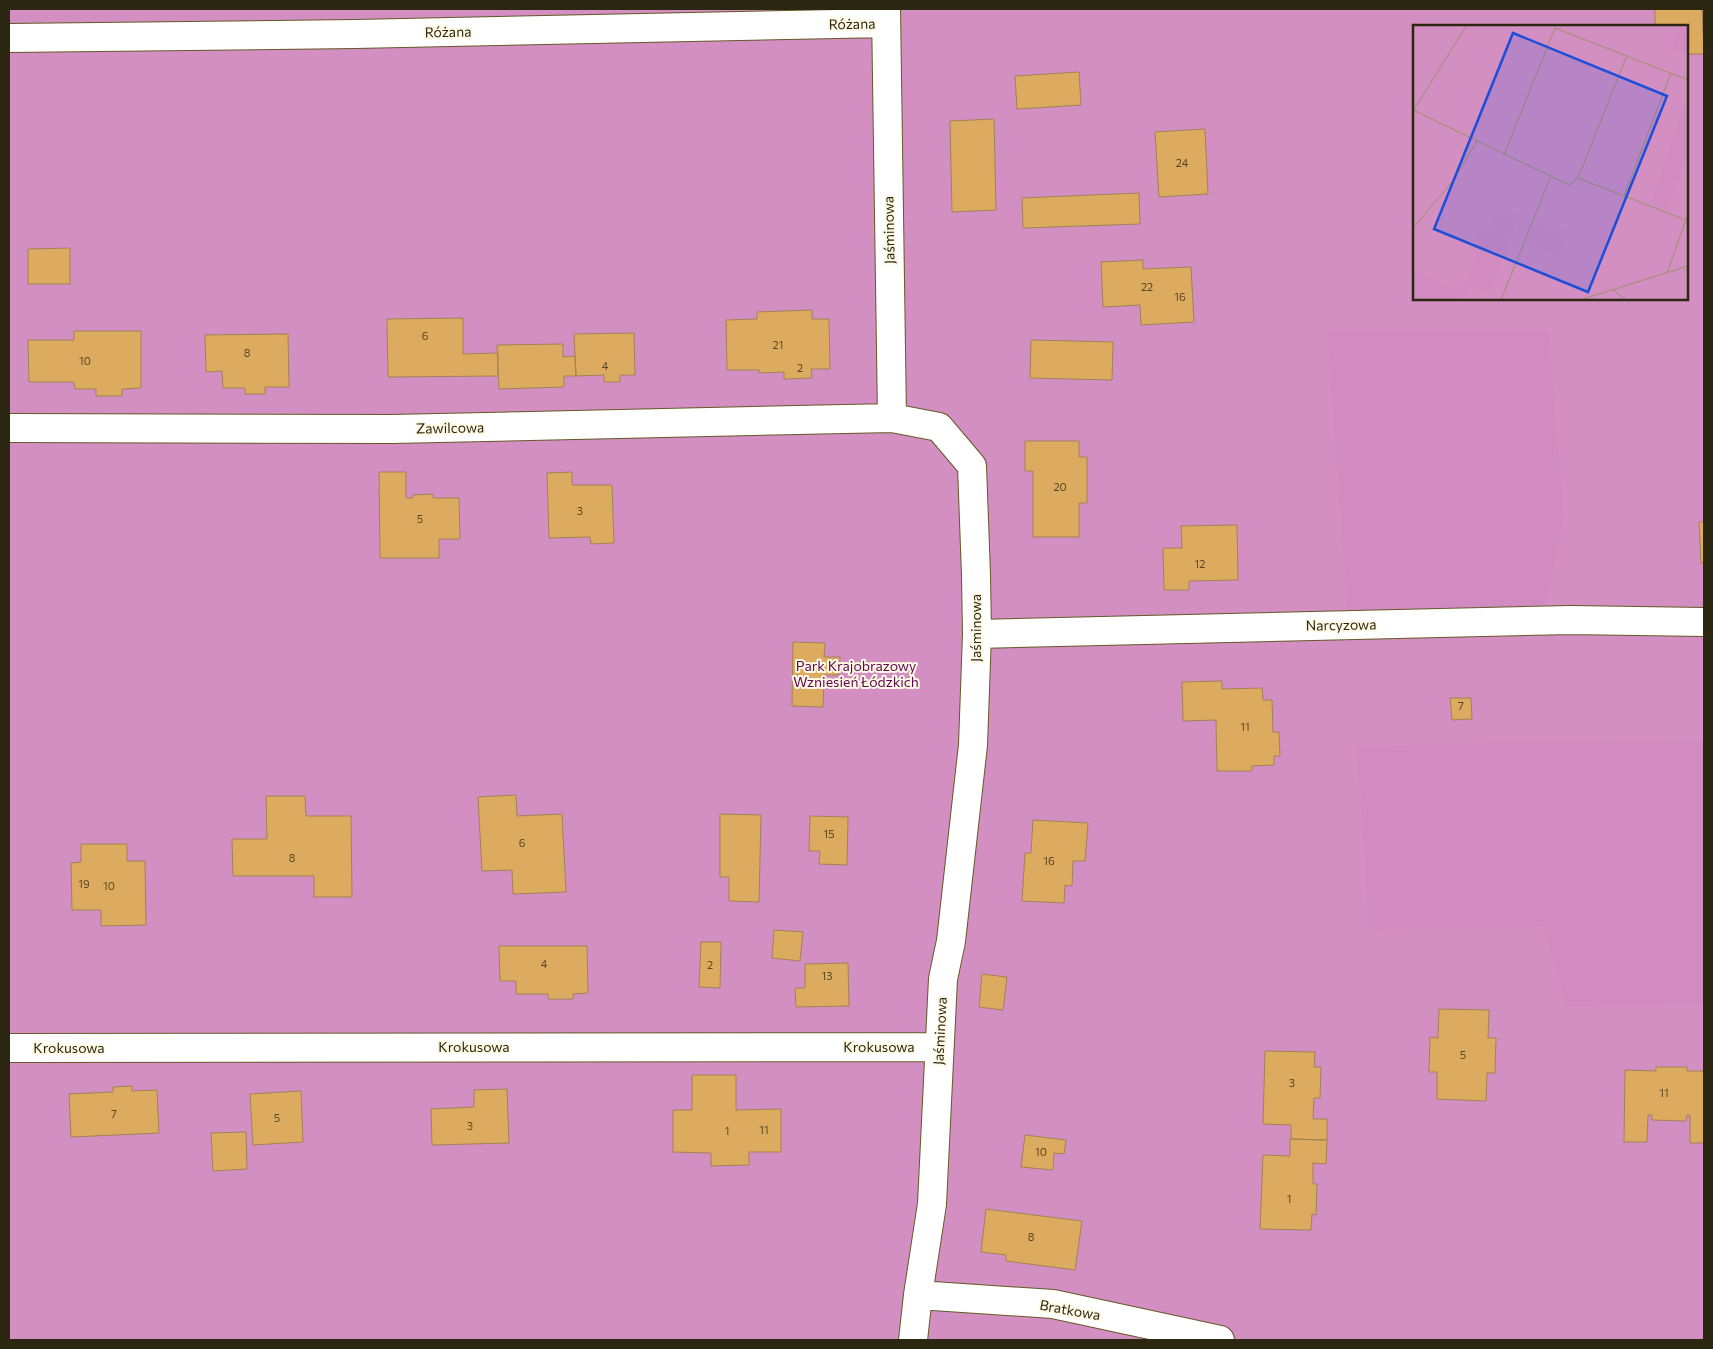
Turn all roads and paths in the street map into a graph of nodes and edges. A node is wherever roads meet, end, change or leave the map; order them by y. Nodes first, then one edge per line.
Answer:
1 (886, 16) edge
2 (9, 38) edge
3 (892, 418) junction
4 (9, 428) edge
5 (1704, 622) edge
6 (977, 634) junction
7 (939, 1047) junction
8 (9, 1048) edge
9 (918, 1295) junction
10 (913, 1340) edge
11 (1220, 1340) edge

1 - 2 street, Różana
1 - 3 street, Jaśminowa
3 - 4 street, Zawilcowa
3 - 6 street, Jaśminowa
5 - 6 street, Narcyzowa
6 - 7 street, Jaśminowa
7 - 8 street, Krokusowa
7 - 9 street, Jaśminowa
9 - 10 street, Jaśminowa
9 - 11 street, Bratkowa

